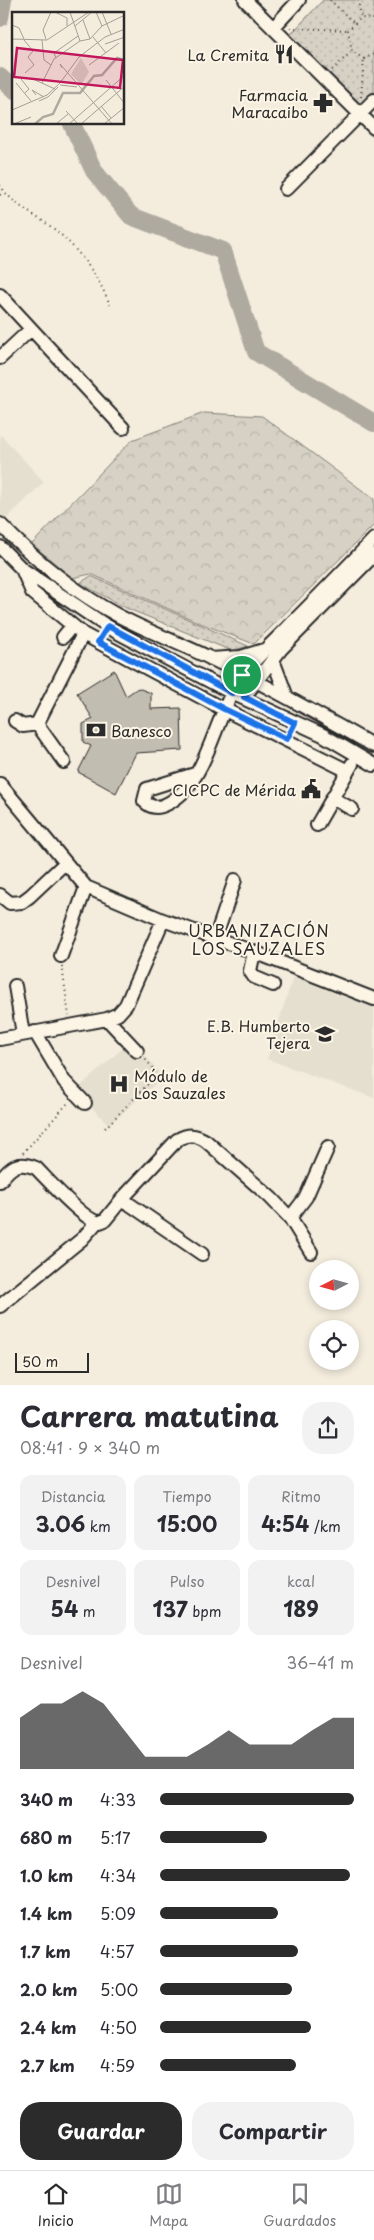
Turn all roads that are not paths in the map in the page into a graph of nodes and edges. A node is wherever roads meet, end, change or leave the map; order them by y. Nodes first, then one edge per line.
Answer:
1 (245, 0) edge
2 (298, 0) edge
3 (273, 28) junction
4 (374, 100) edge
5 (359, 114) junction
6 (374, 128) edge
7 (286, 189) dead end
8 (0, 295) edge
9 (31, 329) junction
10 (0, 358) edge
11 (123, 428) dead end
12 (0, 524) edge
13 (374, 539) edge
14 (0, 546) edge
15 (374, 556) edge
16 (22, 569) junction
17 (72, 626) junction
18 (108, 626) junction
19 (83, 634) junction
20 (63, 637) dead end
21 (98, 642) junction
22 (273, 650) junction
23 (211, 659) junction
24 (242, 675) junction
25 (256, 681) junction
26 (238, 695) junction
27 (287, 697) junction
28 (224, 709) junction
29 (15, 720) dead end
30 (295, 723) junction
31 (37, 724) junction
32 (287, 739) junction
33 (374, 746) edge
34 (357, 756) junction
35 (64, 762) dead end
36 (374, 765) edge
37 (348, 771) junction
38 (195, 774) dead end
39 (0, 784) edge
40 (332, 798) junction
41 (352, 809) dead end
42 (317, 825) dead end
43 (66, 863) junction
44 (235, 880) dead end
45 (86, 887) junction
46 (0, 895) edge
47 (163, 920) junction
48 (214, 938) junction
49 (254, 952) junction
50 (61, 956) road end
51 (273, 985) dead end
52 (15, 986) dead end
53 (374, 999) edge
54 (107, 1019) junction
55 (29, 1033) junction
56 (0, 1039) edge
57 (137, 1051) road end
58 (81, 1098) road end
59 (328, 1147) dead end
60 (0, 1181) edge
61 (122, 1199) junction
62 (290, 1218) junction
63 (97, 1222) junction
64 (311, 1252) dead end
65 (202, 1254) dead end
66 (0, 1306) edge

1 - 3 street
2 - 3 street
3 - 5 street
4 - 5 street
5 - 6 street
5 - 7 street
8 - 9 street
9 - 10 street
9 - 11 street
12 - 23 street
13 - 22 street
14 - 16 street
15 - 22 street
16 - 17 street
16 - 18 street
17 - 19 street
17 - 20 street
18 - 21 street
18 - 26 street
19 - 21 street
19 - 31 street
21 - 28 street
22 - 23 street
22 - 24 street
22 - 25 street
22 - 27 street
23 - 24 street
24 - 25 street
24 - 26 street
25 - 26 street
25 - 27 street
26 - 28 street
26 - 30 street
27 - 33 street
28 - 32 street
28 - 38 street
29 - 31 street
30 - 32 street
30 - 34 street
31 - 35 street
32 - 37 street
34 - 36 street
34 - 37 street
37 - 40 street
39 - 43 street
40 - 41 street
40 - 42 street
43 - 45 street
43 - 46 street
44 - 48 street
45 - 47 street
45 - 50 street
47 - 48 street
47 - 54 street
48 - 49 street
49 - 51 street
49 - 53 street
52 - 55 street
54 - 55 street
54 - 57 street
55 - 56 street
55 - 58 street
59 - 62 street
60 - 63 street
61 - 62 street
61 - 63 street
61 - 65 street
62 - 64 street
63 - 66 street

